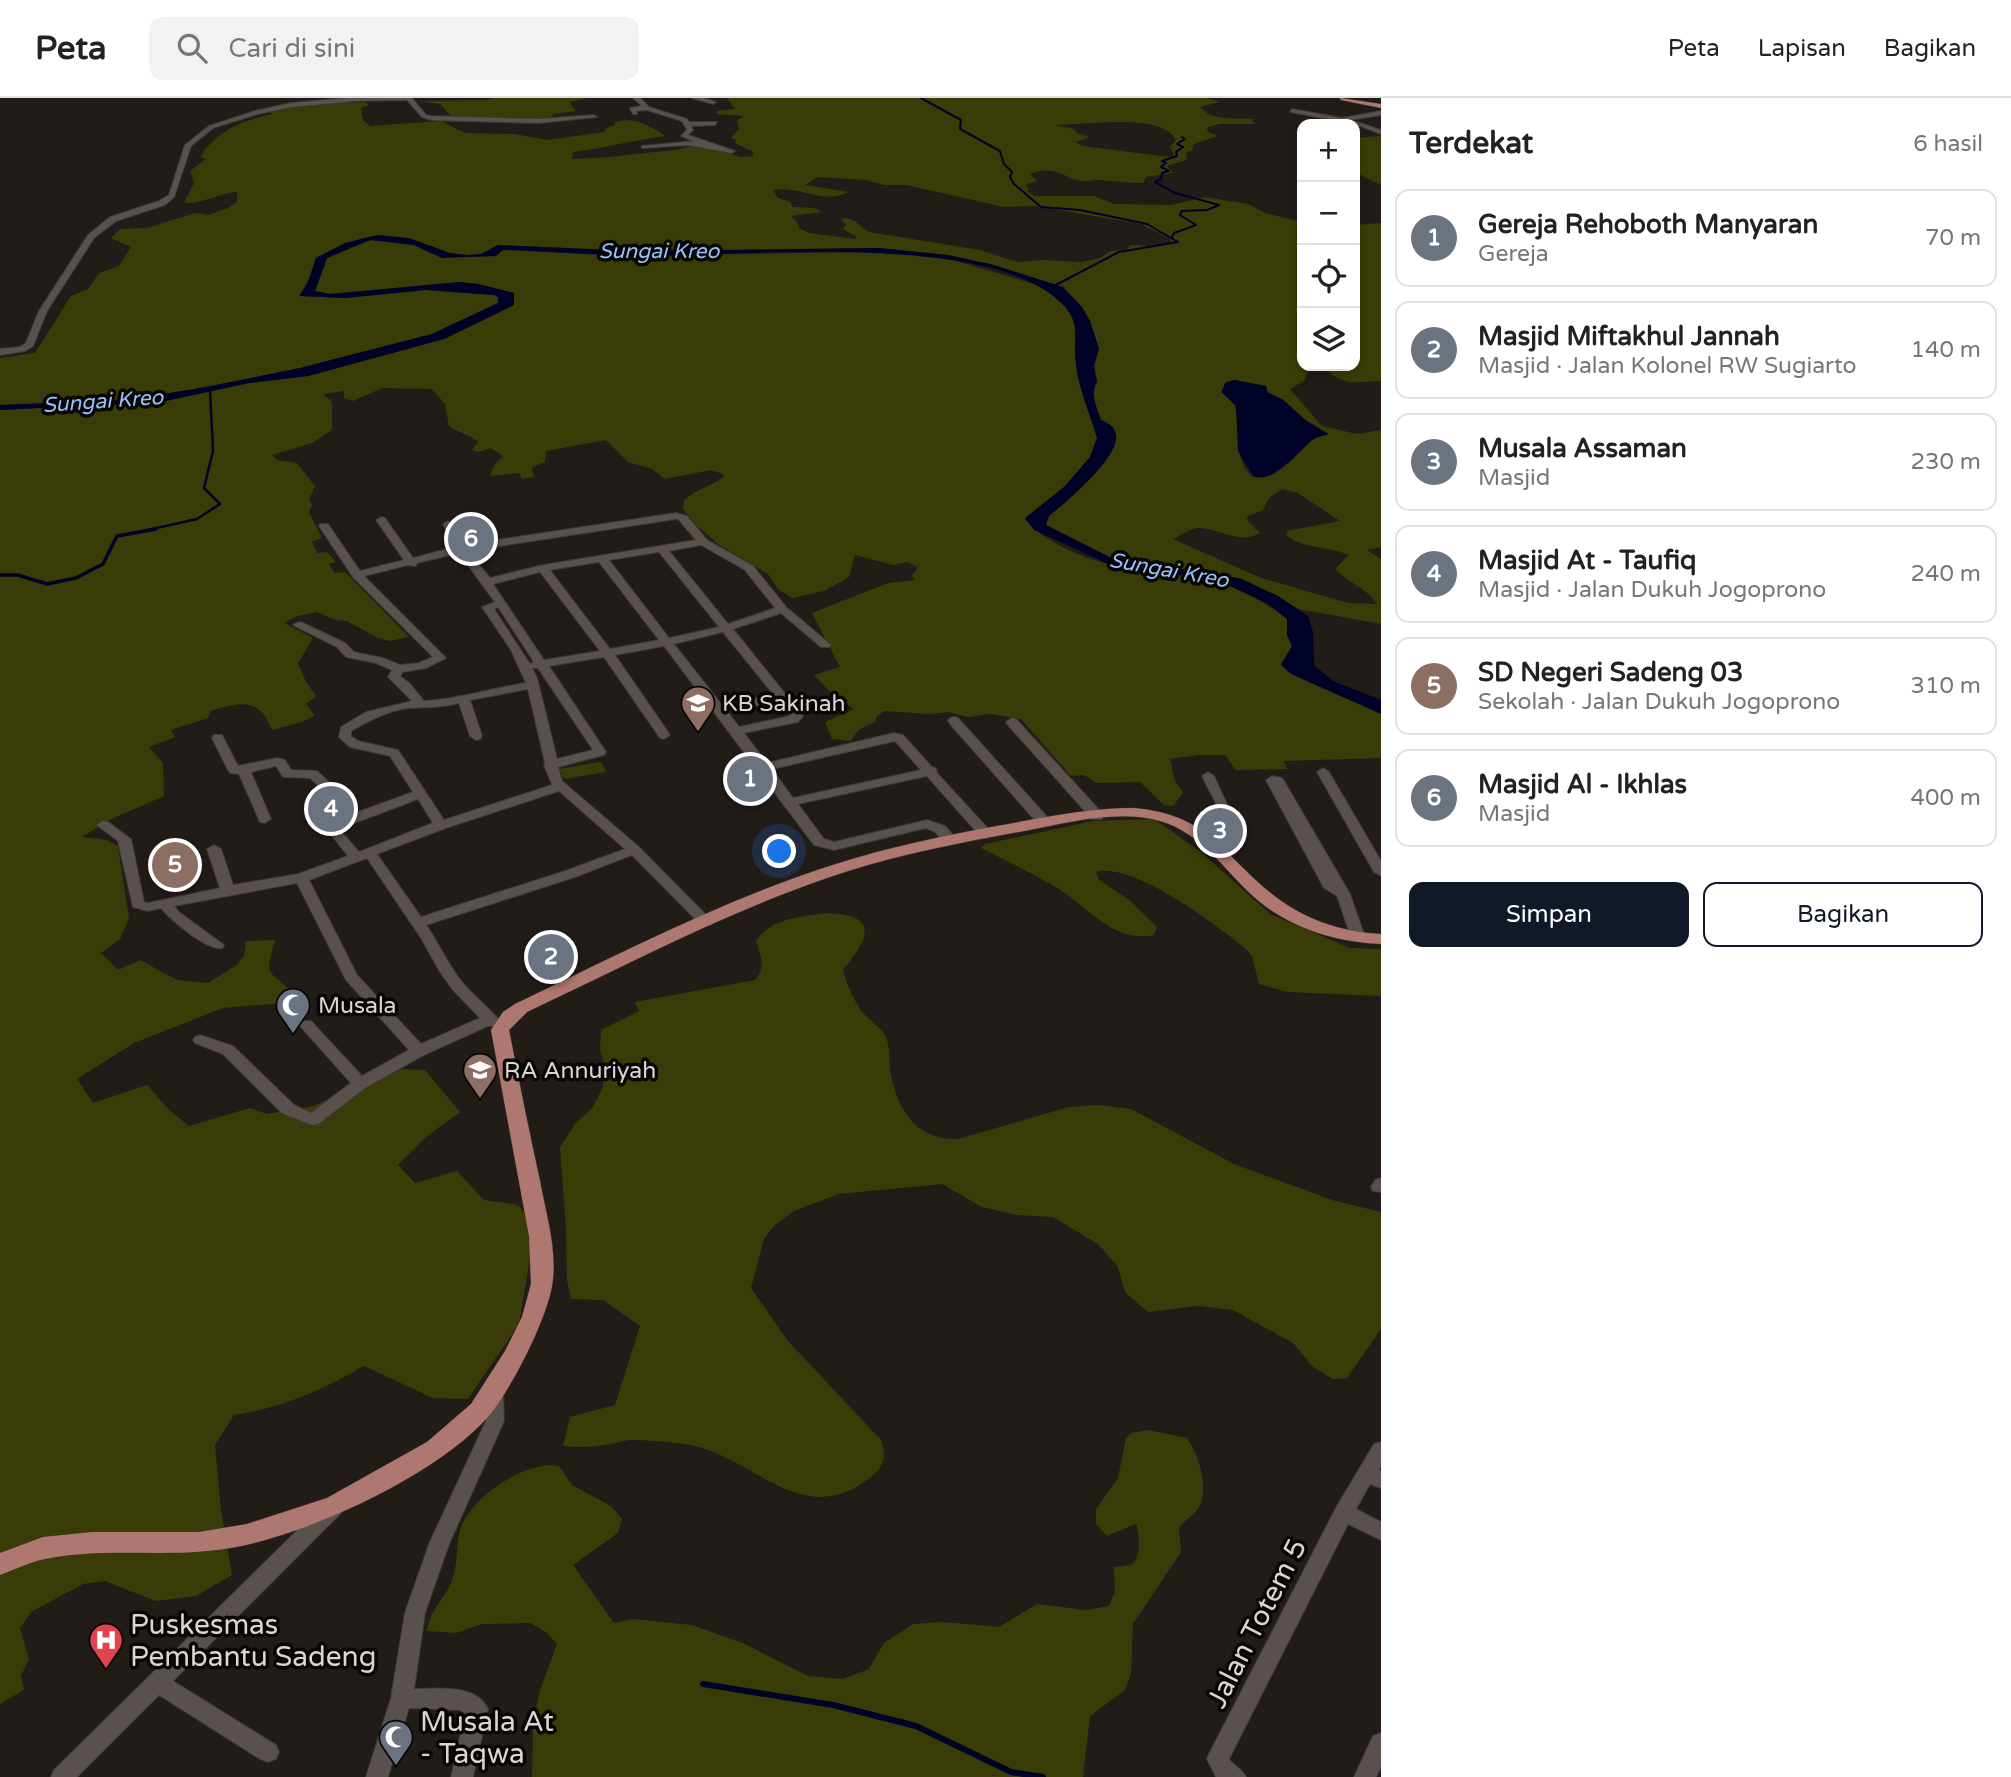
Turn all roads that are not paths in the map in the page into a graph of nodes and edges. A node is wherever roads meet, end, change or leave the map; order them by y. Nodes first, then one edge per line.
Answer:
1 (408, 98) edge
2 (636, 98) edge
3 (695, 98) edge
4 (1344, 98) edge
5 (324, 100) edge
6 (713, 102) dead end
7 (666, 105) dead end
8 (1381, 106) edge
9 (645, 107) junction
10 (1292, 111) dead end
11 (635, 113) dead end
12 (683, 113) dead end
13 (1381, 113) edge
14 (673, 115) junction
15 (594, 117) dead end
16 (1336, 119) edge
17 (1348, 119) edge
18 (649, 120) dead end
19 (715, 123) dead end
20 (687, 124) junction
21 (1360, 126) edge
22 (1381, 132) edge
23 (707, 143) junction
24 (644, 147) dead end
25 (732, 151) dead end
26 (0, 352) edge
27 (381, 520) dead end
28 (448, 524) dead end
29 (324, 526) dead end
30 (703, 542) junction
31 (461, 549) junction
32 (662, 549) junction
33 (602, 559) junction
34 (412, 564) junction
35 (542, 568) junction
36 (357, 576) junction
37 (487, 582) junction
38 (502, 603) junction
39 (782, 609) junction
40 (299, 625) dead end
41 (725, 627) junction
42 (666, 640) junction
43 (825, 645) dead end
44 (607, 652) junction
45 (542, 663) junction
46 (525, 667) junction
47 (399, 669) junction
48 (532, 685) junction
49 (781, 697) junction
50 (463, 698) junction
51 (421, 703) junction
52 (719, 709) junction
53 (954, 721) dead end
54 (1012, 722) dead end
55 (736, 731) junction
56 (664, 735) dead end
57 (476, 736) dead end
58 (218, 738) dead end
59 (550, 765) junction
60 (764, 767) junction
61 (244, 770) junction
62 (932, 771) junction
63 (1323, 772) dead end
64 (1208, 776) dead end
65 (560, 787) junction
66 (422, 793) junction
67 (790, 802) junction
68 (1097, 816) junction
69 (352, 818) junction
70 (265, 819) dead end
71 (1045, 823) junction
72 (103, 825) dead end
73 (442, 825) junction
74 (986, 834) junction
75 (951, 841) junction
76 (214, 849) dead end
77 (634, 850) junction
78 (363, 855) junction
79 (1225, 856) junction
80 (1381, 872) edge
81 (301, 878) junction
82 (228, 890) junction
83 (1343, 894) junction
84 (164, 904) junction
85 (706, 922) junction
86 (417, 923) junction
87 (1358, 937) junction
88 (1381, 939) edge
89 (217, 945) dead end
90 (306, 1024) dead end
91 (495, 1024) junction
92 (200, 1041) dead end
93 (419, 1051) junction
94 (360, 1084) junction
95 (494, 1391) junction
96 (1381, 1450) edge
97 (1375, 1477) edge
98 (336, 1505) junction
99 (1345, 1512) junction
100 (1381, 1532) edge
101 (0, 1564) edge
102 (158, 1683) junction
103 (402, 1699) junction
104 (1381, 1743) edge
105 (268, 1752) dead end
106 (62, 1777) edge
107 (377, 1777) edge
108 (462, 1777) edge
109 (1235, 1777) edge
110 (1365, 1777) edge

1 - 5 street
1 - 15 street
2 - 9 street
3 - 6 street
4 - 8 main road
5 - 26 street
7 - 9 street
9 - 11 street
9 - 14 street
10 - 16 street
12 - 14 street
13 - 17 street
14 - 18 street
14 - 20 street
19 - 20 street
20 - 23 street
21 - 22 street
23 - 24 street
23 - 25 street
27 - 34 street
28 - 31 street
29 - 36 street
30 - 31 street
30 - 32 street
30 - 39 street
31 - 34 street
31 - 37 street
32 - 33 street
32 - 41 street
33 - 35 street
33 - 42 street
34 - 36 street
35 - 37 street
35 - 44 street
36 - 47 street
37 - 38 street
38 - 45 street
38 - 46 street
39 - 41 street
39 - 43 street
40 - 47 street
41 - 42 street
41 - 49 street
42 - 44 street
42 - 52 street
44 - 45 street
44 - 56 street
45 - 46 street
45 - 59 street
46 - 48 street
47 - 51 street
48 - 50 street
48 - 59 street
49 - 52 street
49 - 55 street
50 - 51 street
50 - 57 street
51 - 66 street
52 - 55 street
53 - 71 street
54 - 68 street
55 - 60 street
58 - 61 street
59 - 65 street
60 - 62 street
60 - 67 street
61 - 69 street
61 - 70 street
62 - 67 street
62 - 74 street
63 - 80 street
64 - 79 street
65 - 73 street
65 - 77 street
66 - 69 street
66 - 73 street
67 - 75 street
68 - 71 main road
68 - 79 main road
69 - 78 street
71 - 74 main road
72 - 84 street
73 - 78 street
74 - 75 main road
75 - 85 main road
76 - 82 street
77 - 85 street
77 - 86 street
78 - 81 street
78 - 86 street
79 - 87 main road
81 - 82 street
81 - 93 street
82 - 84 street
83 - 83 street
83 - 87 street
84 - 89 street
85 - 91 main road
86 - 91 street
87 - 88 main road
90 - 94 street
91 - 93 street
91 - 95 main road
92 - 94 street
93 - 94 street
95 - 98 main road
95 - 103 street
96 - 97 street
97 - 99 street, Jalan Totem 5
98 - 101 main road
98 - 102 street
99 - 100 street
99 - 109 street, Jalan Totem 5
102 - 105 street
102 - 106 street
103 - 107 street
103 - 108 street
104 - 110 street

